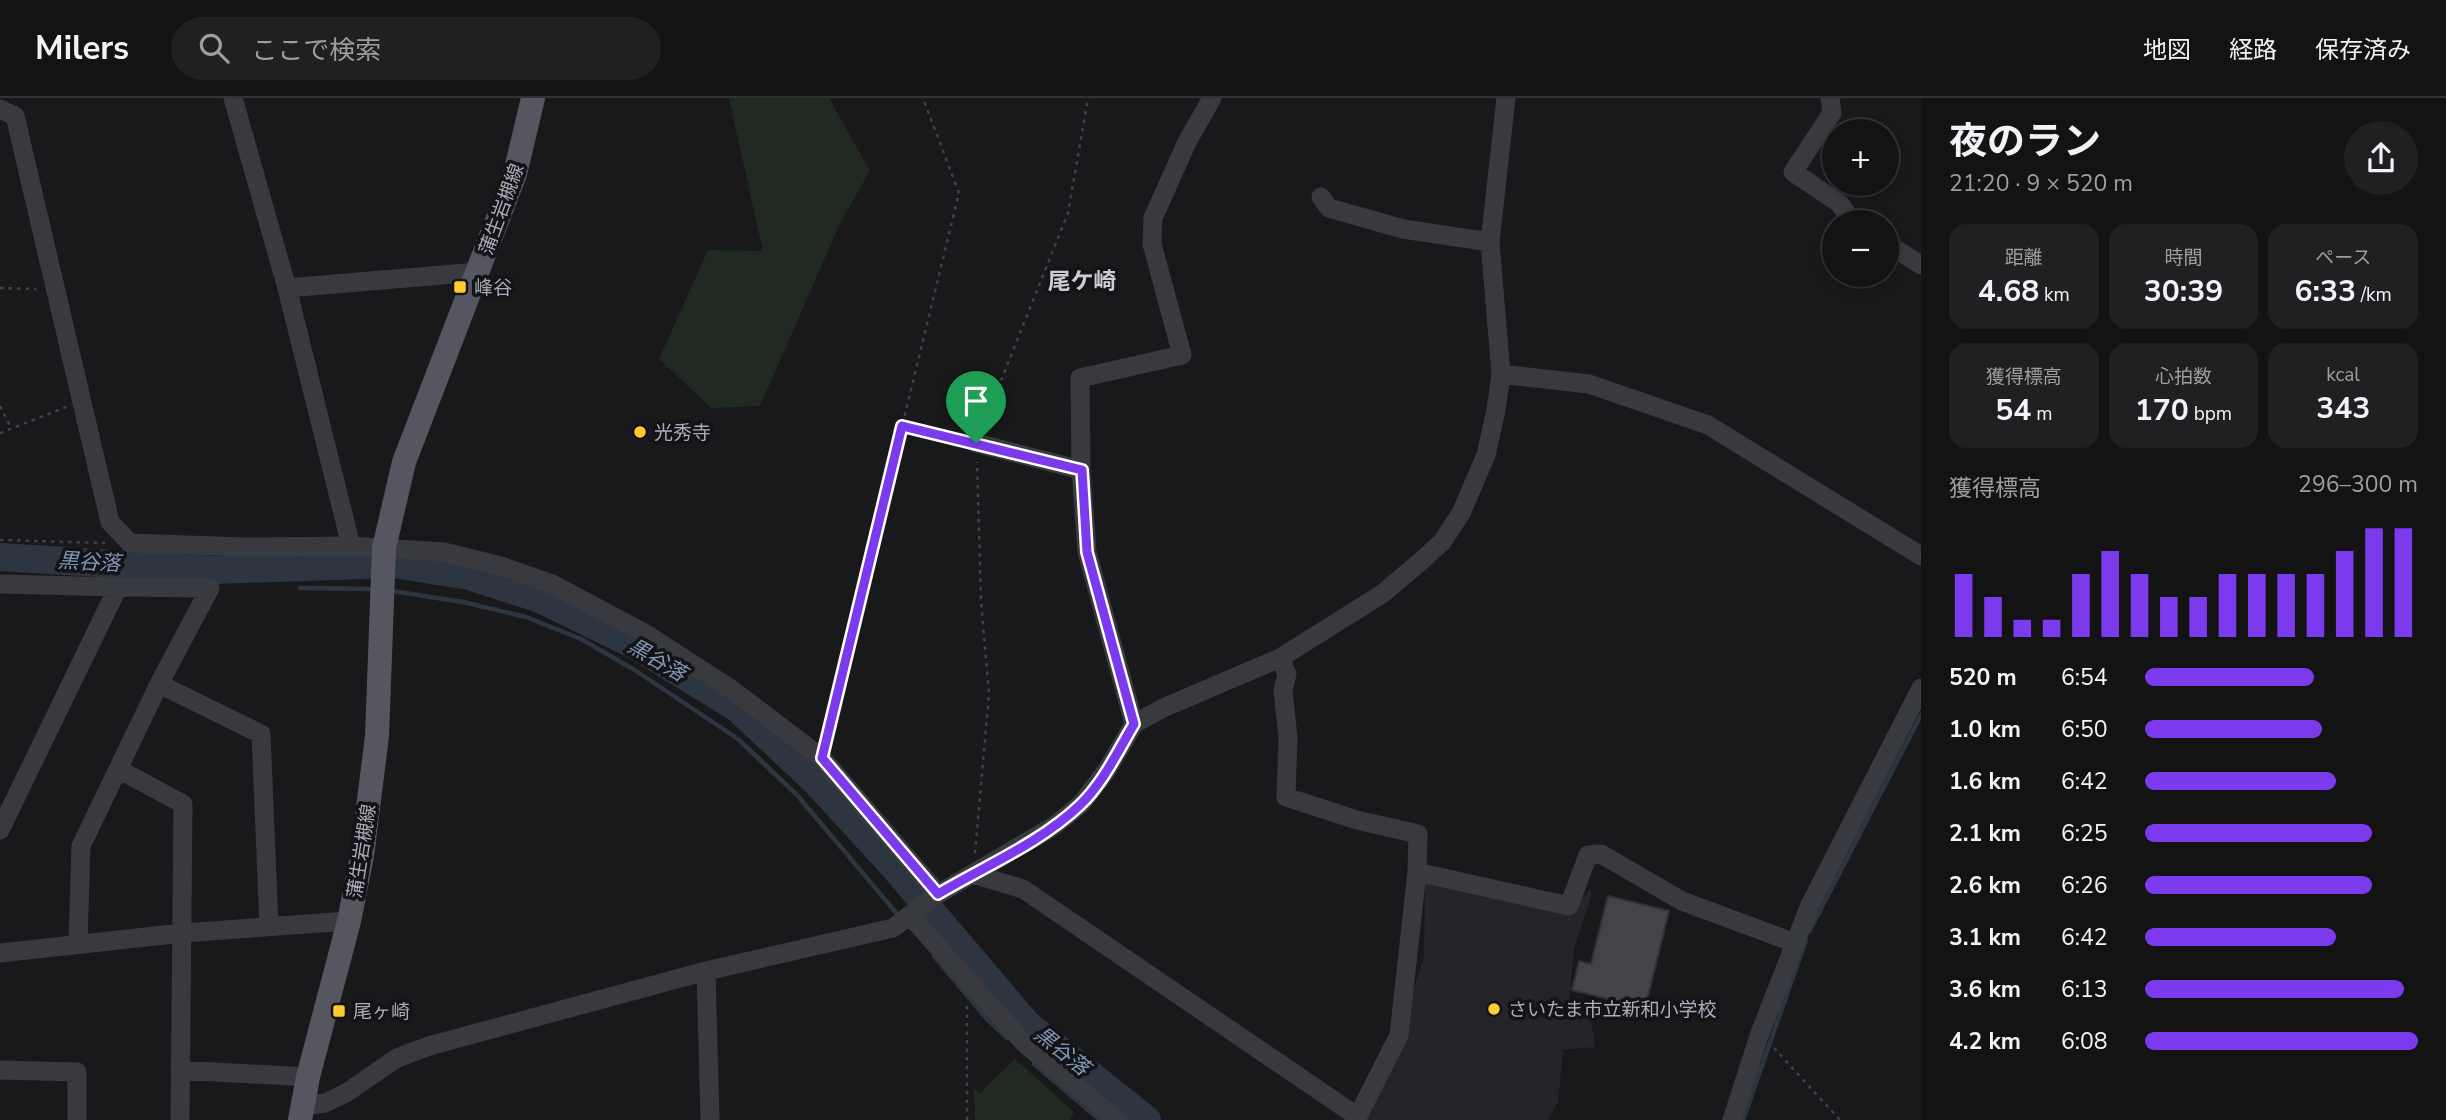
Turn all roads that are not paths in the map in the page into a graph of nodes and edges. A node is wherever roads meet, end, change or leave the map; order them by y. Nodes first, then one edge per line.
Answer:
1 (233, 98) edge
2 (533, 98) edge
3 (1212, 98) edge
4 (1506, 98) edge
5 (1829, 98) edge
6 (0, 109) edge
7 (1321, 197) dead end
8 (1844, 210) edge
9 (1490, 242) junction
10 (1899, 251) edge
11 (1921, 265) edge
12 (478, 272) junction
13 (287, 288) junction
14 (1501, 374) junction
15 (976, 443) road end
16 (1082, 470) junction
17 (351, 546) junction
18 (1921, 556) edge
19 (383, 560) junction
20 (0, 584) edge
21 (118, 587) junction
22 (1280, 658) junction
23 (159, 684) junction
24 (1921, 688) edge
25 (1134, 724) junction
26 (118, 769) junction
27 (0, 830) edge
28 (1417, 872) junction
29 (973, 874) junction
30 (935, 895) junction
31 (913, 913) junction
32 (349, 921) junction
33 (269, 926) junction
34 (182, 933) junction
35 (1795, 943) junction
36 (78, 944) junction
37 (0, 953) edge
38 (706, 971) junction
39 (0, 1070) edge
40 (180, 1070) junction
41 (308, 1077) junction
42 (301, 1113) edge
43 (1357, 1118) edge
44 (77, 1120) edge
45 (180, 1120) edge
46 (710, 1120) edge
47 (1117, 1120) edge
48 (1732, 1120) edge

1 - 13 street
2 - 12 main road, 蒲生岩槻線
3 - 16 street
4 - 9 street
5 - 8 street
6 - 17 street
7 - 9 street
9 - 14 street
10 - 11 street
12 - 13 street
12 - 19 main road, 蒲生岩槻線
13 - 17 street
14 - 18 street
14 - 22 street
15 - 16 street
16 - 25 street
17 - 19 street
19 - 30 street
19 - 32 main road, 蒲生岩槻線
20 - 21 street
21 - 23 street
21 - 27 street
22 - 25 street
22 - 28 street
23 - 26 street
23 - 33 street
24 - 35 street
25 - 29 street
26 - 34 street
26 - 36 street
28 - 35 street
28 - 43 street
29 - 30 street
29 - 43 street
30 - 31 street
31 - 38 street
31 - 47 street
32 - 33 street
32 - 41 main road, 蒲生岩槻線
33 - 34 street
34 - 36 street
34 - 40 street
35 - 48 street
36 - 37 street
38 - 42 street
38 - 46 street
39 - 44 street
40 - 41 street
40 - 45 street
41 - 42 main road, 蒲生岩槻線

